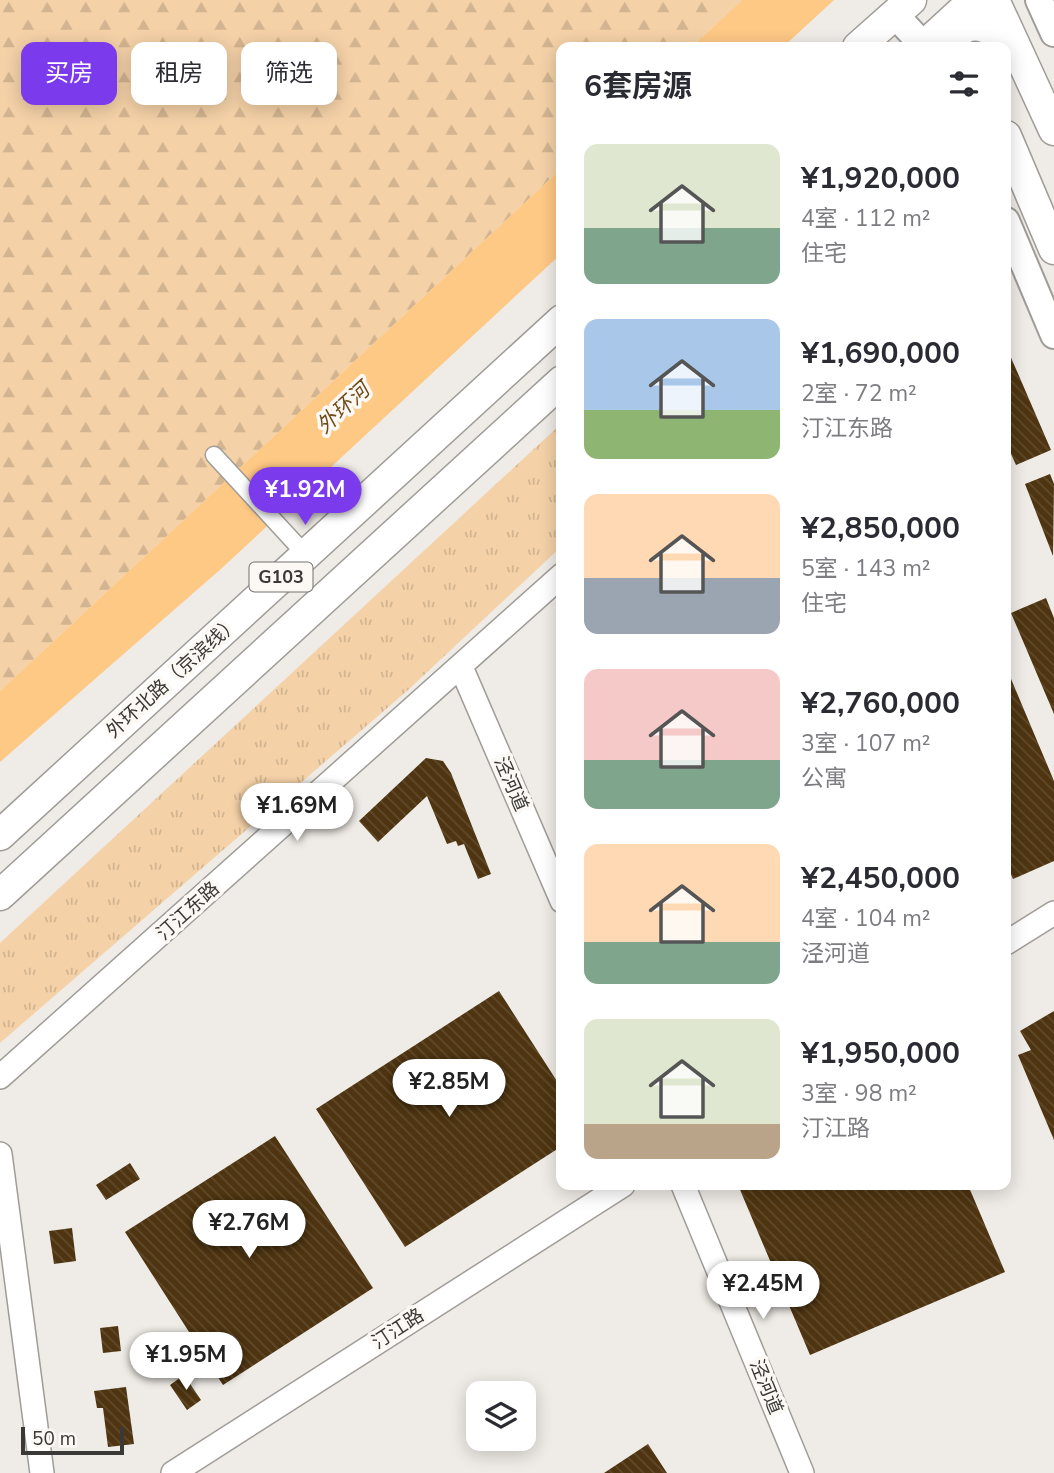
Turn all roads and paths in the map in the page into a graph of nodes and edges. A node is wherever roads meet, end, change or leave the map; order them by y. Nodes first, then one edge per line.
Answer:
1 (994, 0) edge
2 (1039, 0) edge
3 (903, 8) edge
4 (958, 24) edge
5 (1054, 33) edge
6 (864, 42) edge
7 (921, 42) edge
8 (931, 42) edge
9 (1005, 42) edge
10 (1011, 49) edge
11 (1026, 65) junction
12 (1054, 130) edge
13 (1011, 147) edge
14 (1011, 233) edge
15 (1054, 249) edge
16 (556, 326) edge
17 (1054, 335) edge
18 (556, 386) edge
19 (214, 455) dead end
20 (306, 555) junction
21 (556, 580) edge
22 (461, 667) junction
23 (0, 835) edge
24 (556, 887) edge
25 (0, 895) edge
26 (1054, 913) edge
27 (1011, 940) edge
28 (0, 1077) edge
29 (0, 1154) edge
30 (615, 1190) edge
31 (685, 1190) edge
32 (42, 1473) edge
33 (173, 1473) edge
34 (802, 1473) edge

1 - 11 highway
2 - 5 main road
3 - 6 highway
3 - 7 main road
4 - 8 highway
4 - 9 highway
10 - 11 highway
11 - 12 highway
13 - 15 highway
14 - 17 main road
16 - 20 highway, 外环北路（京滨线） / G103
18 - 25 highway, G103
19 - 20 street
20 - 23 highway, 外环北路（京滨线） / G103
21 - 22 street, 汀江东路
22 - 24 street, 泾河道
22 - 28 street, 汀江东路
26 - 27 street
29 - 32 street
30 - 33 street, 汀江路
31 - 34 street, 泾河道

